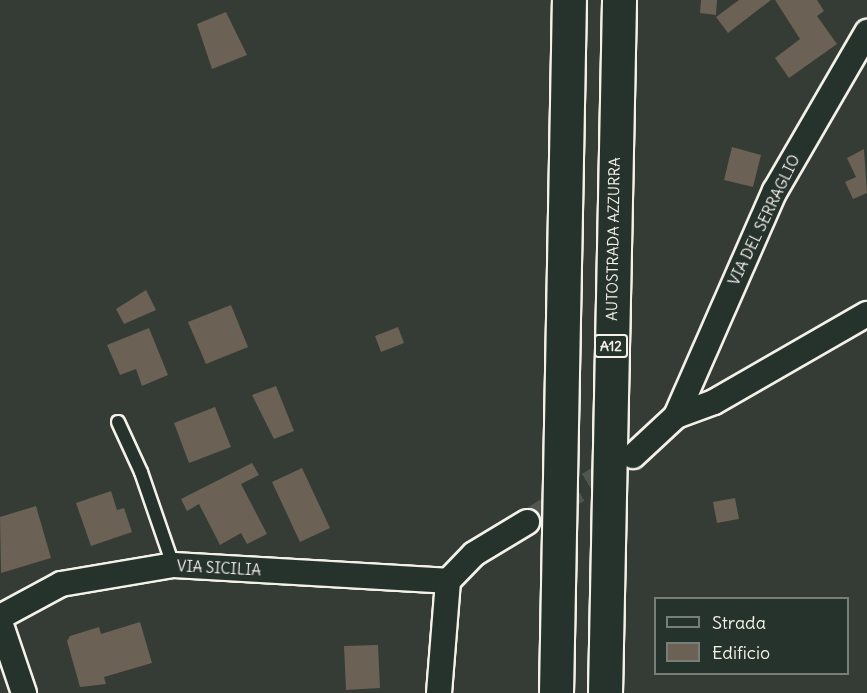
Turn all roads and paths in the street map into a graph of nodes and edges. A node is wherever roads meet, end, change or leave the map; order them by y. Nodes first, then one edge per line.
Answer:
1 (569, 0) edge
2 (619, 0) edge
3 (867, 32) edge
4 (867, 314) edge
5 (676, 416) junction
6 (118, 422) dead end
7 (633, 456) tunnel mouth
8 (527, 522) tunnel mouth
9 (173, 565) junction
10 (448, 581) junction
11 (0, 617) edge
12 (0, 622) edge
13 (24, 693) edge
14 (439, 693) edge
15 (556, 693) edge
16 (605, 693) edge

1 - 15 highway
2 - 16 highway, AUTOSTRADA AZZURRA / A12
3 - 5 street, VIA DEL SERRAGLIO
4 - 5 street, VIA DEL SERRAGLIO
5 - 7 street, VIA DEL SERRAGLIO
6 - 9 lane
8 - 10 street
9 - 10 street, VIA SICILIA
9 - 11 street, VIA SICILIA
10 - 14 street
12 - 13 street

